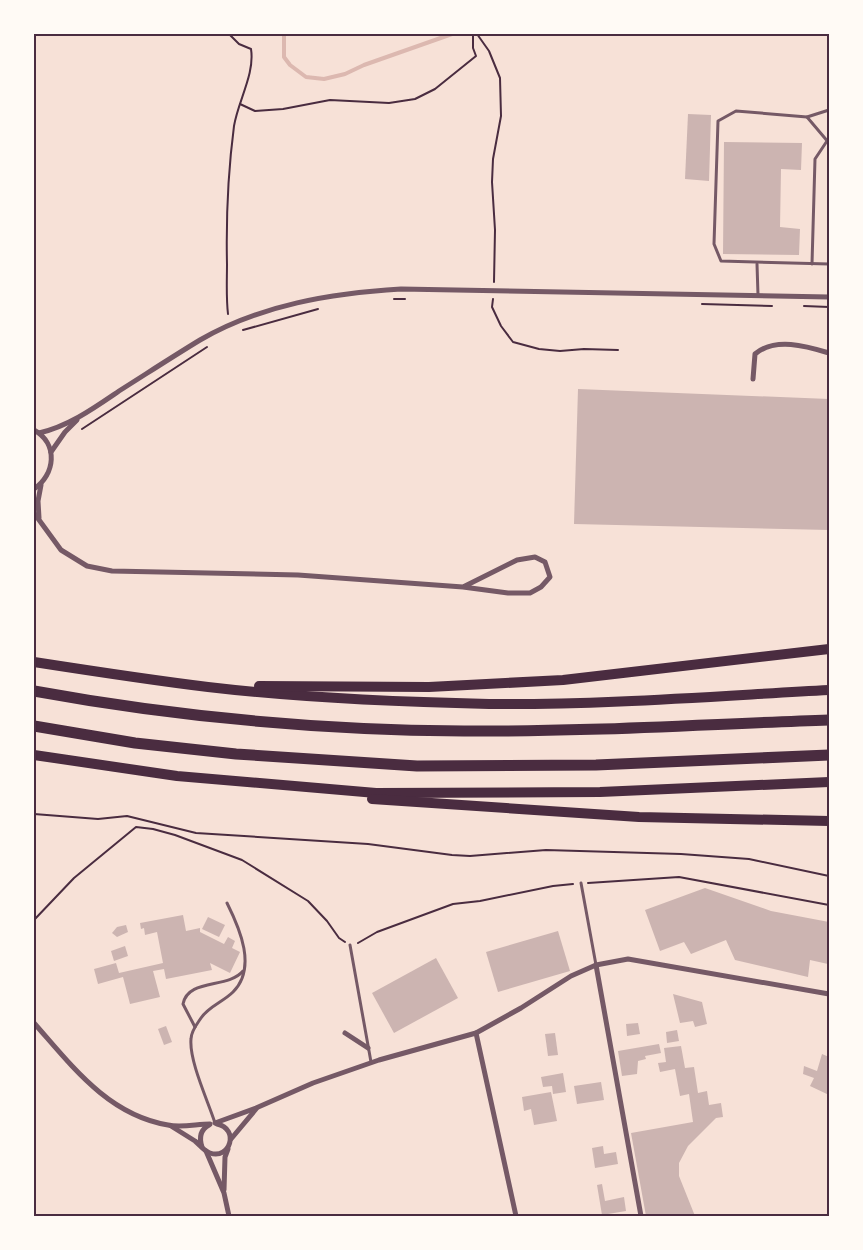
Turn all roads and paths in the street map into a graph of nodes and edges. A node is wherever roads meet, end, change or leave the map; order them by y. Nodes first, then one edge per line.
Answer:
1 (230, 34) edge
2 (473, 34) edge
3 (477, 34) edge
4 (240, 104) junction
5 (829, 110) edge
6 (807, 117) junction
7 (829, 142) edge
8 (757, 264) junction
9 (812, 264) junction
10 (829, 264) edge
11 (494, 290) junction
12 (758, 295) junction
13 (411, 298) dead end
14 (829, 298) edge
15 (394, 299) dead end
16 (698, 304) dead end
17 (776, 306) dead end
18 (803, 306) dead end
19 (324, 307) dead end
20 (829, 307) edge
21 (228, 314) dead end
22 (236, 332) dead end
23 (208, 347) dead end
24 (618, 350) dead end
25 (829, 354) edge
26 (753, 379) dead end
27 (81, 416) junction
28 (36, 432) edge
29 (76, 433) dead end
30 (51, 452) junction
31 (41, 484) junction
32 (34, 489) edge
33 (34, 513) edge
34 (39, 519) junction
35 (463, 587) junction
36 (829, 649) edge
37 (34, 662) edge
38 (208, 687) junction
39 (829, 690) edge
40 (34, 691) edge
41 (829, 720) edge
42 (34, 726) edge
43 (829, 754) edge
44 (34, 755) edge
45 (829, 782) edge
46 (274, 785) junction
47 (34, 814) edge
48 (829, 821) edge
49 (829, 876) edge
50 (582, 883) junction
51 (227, 903) dead end
52 (829, 905) edge
53 (34, 920) edge
54 (350, 945) junction
55 (596, 965) junction
56 (245, 970) junction
57 (829, 994) edge
58 (34, 1023) edge
59 (195, 1027) junction
60 (344, 1033) dead end
61 (476, 1033) junction
62 (368, 1048) junction
63 (371, 1063) junction
64 (256, 1108) junction
65 (213, 1124) junction
66 (171, 1126) junction
67 (230, 1139) junction
68 (228, 1148) junction
69 (204, 1149) junction
70 (224, 1193) junction
71 (229, 1216) edge
72 (516, 1216) edge
73 (641, 1216) edge

1 - 4 path
2 - 4 path
3 - 11 path
4 - 21 path
5 - 6 lane
6 - 7 lane
6 - 8 lane
7 - 9 lane
8 - 9 lane
8 - 12 lane
9 - 10 lane
11 - 12 street
11 - 24 path
11 - 27 street
12 - 14 street
13 - 15 path
16 - 17 path
18 - 20 path
19 - 22 path
23 - 29 path
25 - 26 street
27 - 28 street
27 - 30 street
28 - 30 street
30 - 31 street
31 - 32 street
31 - 34 street
33 - 34 street
34 - 35 street
35 - 35 street
36 - 38 highway
37 - 38 highway
38 - 39 highway
40 - 41 highway
42 - 43 highway
44 - 46 highway
45 - 46 highway
46 - 48 highway
47 - 49 path
50 - 52 path
50 - 54 path
50 - 55 lane
51 - 56 lane
53 - 54 path
54 - 62 lane
55 - 57 street
55 - 61 street
55 - 73 street
56 - 59 lane
56 - 59 lane
58 - 66 street
59 - 65 lane
60 - 62 street
61 - 63 street
61 - 72 street
62 - 63 lane
63 - 64 street
64 - 65 street
64 - 67 street
65 - 66 street
65 - 67 street
65 - 69 street
66 - 69 street
67 - 68 street
68 - 69 street
68 - 70 street
69 - 70 street
70 - 71 street

